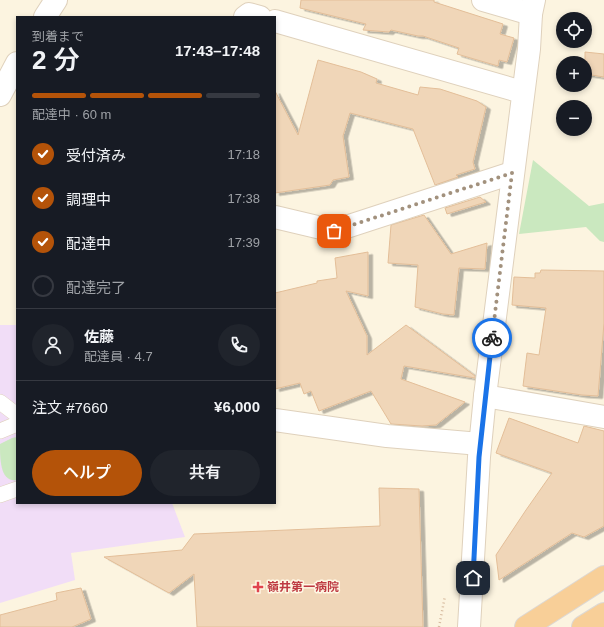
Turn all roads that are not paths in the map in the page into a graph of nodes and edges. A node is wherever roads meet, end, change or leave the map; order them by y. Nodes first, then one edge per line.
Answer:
1 (56, 0) edge
2 (483, 0) edge
3 (532, 7) edge
4 (46, 16) edge
5 (246, 16) edge
6 (256, 16) edge
7 (276, 21) edge
8 (16, 65) edge
9 (522, 92) junction
10 (0, 95) edge
11 (512, 173) junction
12 (276, 217) edge
13 (485, 396) junction
14 (0, 402) edge
15 (16, 414) edge
16 (604, 417) edge
17 (276, 420) edge
18 (16, 424) edge
19 (0, 431) edge
20 (480, 444) junction
21 (16, 490) edge
22 (0, 495) edge
23 (604, 577) edge
24 (604, 614) edge
25 (470, 618) edge
26 (526, 627) edge
27 (583, 627) edge

1 - 4 street
2 - 3 street
3 - 9 street
5 - 6 street
7 - 9 street
8 - 10 street
9 - 11 street
11 - 12 street
11 - 13 street
13 - 16 street
13 - 20 street
14 - 15 lane
17 - 20 street
18 - 19 lane
20 - 25 street
21 - 22 lane
23 - 26 highway
24 - 27 highway

